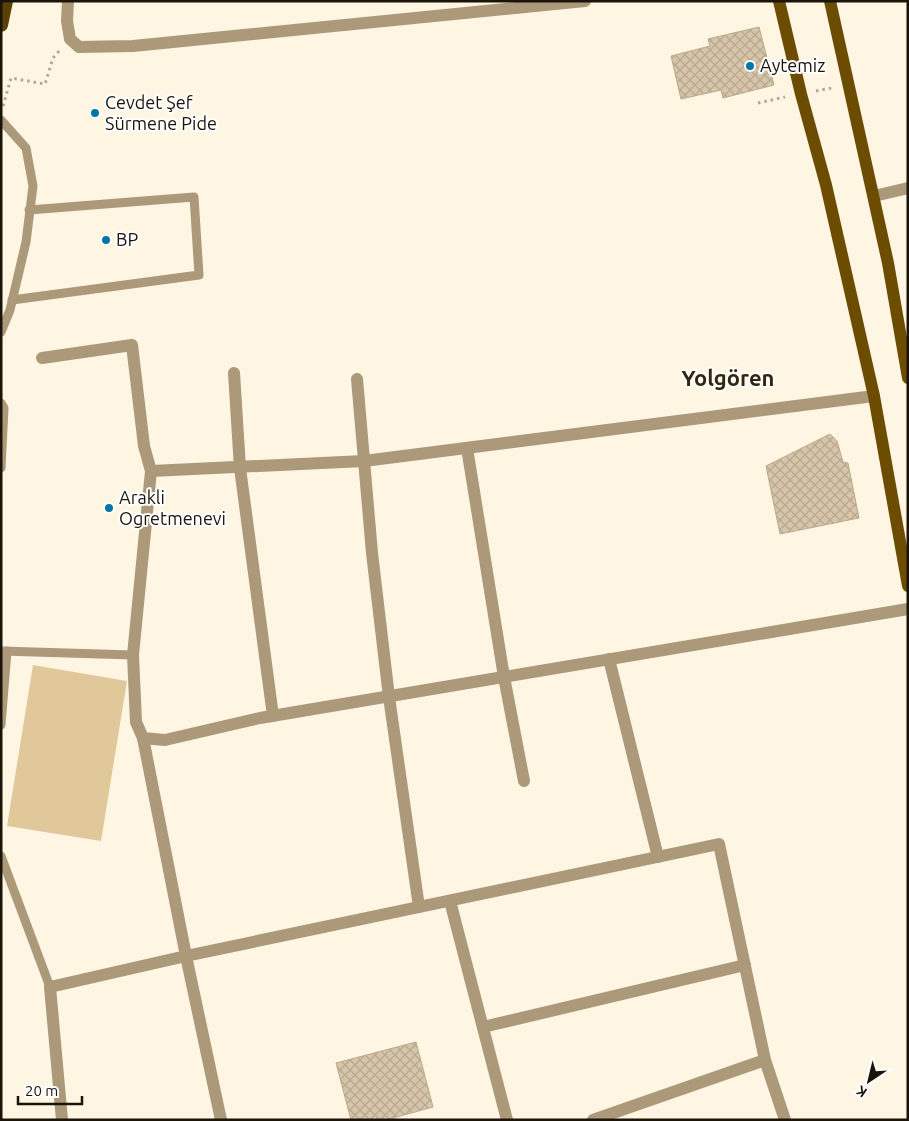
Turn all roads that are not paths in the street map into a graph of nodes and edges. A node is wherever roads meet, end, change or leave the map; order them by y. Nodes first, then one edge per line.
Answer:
1 (6, 1) edge
2 (68, 1) edge
3 (585, 1) edge
4 (779, 1) edge
5 (830, 1) edge
6 (1, 25) edge
7 (1, 120) edge
8 (908, 188) edge
9 (874, 196) junction
10 (30, 210) junction
11 (12, 300) junction
12 (1, 332) edge
13 (42, 358) dead end
14 (234, 373) dead end
15 (908, 378) edge
16 (357, 379) dead end
17 (874, 396) junction
18 (1, 403) edge
19 (467, 448) junction
20 (364, 461) junction
21 (1, 468) edge
22 (240, 468) junction
23 (150, 471) junction
24 (908, 586) edge
25 (908, 609) edge
26 (4, 651) edge
27 (132, 655) junction
28 (609, 659) junction
29 (504, 677) junction
30 (389, 697) junction
31 (273, 716) junction
32 (1, 725) edge
33 (143, 738) junction
34 (524, 782) dead end
35 (1, 856) edge
36 (658, 857) junction
37 (450, 901) junction
38 (419, 908) junction
39 (186, 956) junction
40 (745, 966) junction
41 (50, 987) junction
42 (483, 1026) junction
43 (765, 1060) junction
44 (62, 1120) edge
45 (221, 1120) edge
46 (507, 1120) edge
47 (593, 1120) edge
48 (785, 1120) edge

1 - 6 highway
2 - 3 street
4 - 17 main road
5 - 9 main road
7 - 10 lane
8 - 9 street
9 - 15 main road
10 - 11 lane
10 - 11 lane
11 - 12 lane
13 - 23 street
14 - 22 street
16 - 20 street
17 - 19 street
17 - 24 main road
18 - 21 lane
19 - 20 street
19 - 29 street
20 - 22 street
20 - 30 street
22 - 23 street
22 - 31 street
23 - 27 street
25 - 28 street
26 - 27 lane
26 - 32 lane
27 - 33 street
28 - 29 street
28 - 36 street
29 - 30 street
29 - 34 street
30 - 31 street
30 - 38 street
31 - 33 street
33 - 39 street
35 - 41 lane
36 - 37 street
36 - 40 street
37 - 38 street
37 - 42 street
38 - 39 street
39 - 41 street
39 - 45 street
40 - 42 street
40 - 43 street
41 - 44 street
42 - 46 street
43 - 47 street
43 - 48 street

